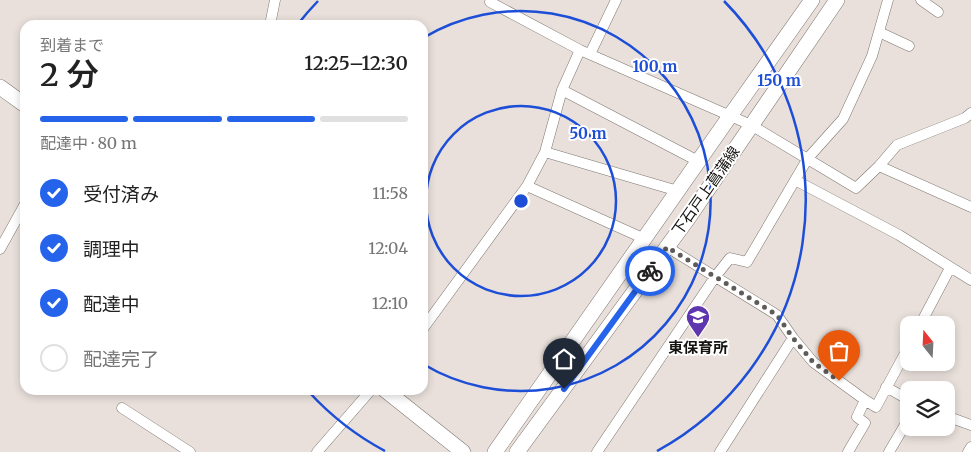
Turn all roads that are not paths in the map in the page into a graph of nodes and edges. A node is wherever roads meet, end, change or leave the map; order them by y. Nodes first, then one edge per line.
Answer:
1 (275, 0) edge
2 (491, 0) edge
3 (616, 0) edge
4 (812, 0) edge
5 (837, 0) edge
6 (888, 0) edge
7 (920, 0) edge
8 (938, 12) dead end
9 (271, 20) edge
10 (879, 32) junction
11 (909, 46) dead end
12 (585, 52) junction
13 (0, 87) edge
14 (562, 90) junction
15 (20, 101) edge
16 (971, 113) edge
17 (730, 116) junction
18 (751, 125) junction
19 (545, 152) junction
20 (808, 158) junction
21 (698, 161) junction
22 (879, 166) junction
23 (795, 180) junction
24 (527, 186) junction
25 (678, 191) junction
26 (971, 207) edge
27 (20, 213) edge
28 (644, 239) junction
29 (667, 247) junction
30 (0, 248) edge
31 (950, 268) junction
32 (715, 277) junction
33 (971, 280) edge
34 (925, 316) edge
35 (428, 322) edge
36 (793, 338) junction
37 (900, 362) edge
38 (886, 387) junction
39 (367, 395) edge
40 (391, 395) edge
41 (900, 395) edge
42 (865, 400) junction
43 (122, 408) dead end
44 (955, 419) edge
45 (971, 425) edge
46 (900, 433) edge
47 (971, 447) edge
48 (190, 452) edge
49 (317, 452) edge
50 (463, 452) edge
51 (496, 452) edge
52 (518, 452) edge
53 (597, 452) edge
54 (720, 452) edge
55 (848, 452) edge
56 (889, 452) edge
57 (968, 452) edge

1 - 9 street
2 - 12 street
3 - 12 street
4 - 17 main road, 下石戸上菖蒲線
5 - 18 main road, 下石戸上菖蒲線
6 - 10 street
7 - 8 street
10 - 11 street
10 - 20 street
12 - 14 street
12 - 17 street
13 - 15 main road
14 - 19 street
14 - 21 street
16 - 22 street
17 - 18 street
17 - 21 main road, 下石戸上菖蒲線
18 - 20 street
18 - 29 main road, 下石戸上菖蒲線
19 - 24 street
19 - 25 street
20 - 22 street
20 - 23 street
21 - 25 main road, 下石戸上菖蒲線
22 - 26 street
23 - 31 street
23 - 32 street
24 - 28 street
24 - 35 street
25 - 28 main road, 下石戸上菖蒲線
27 - 30 street
28 - 51 main road, 下石戸上菖蒲線
29 - 32 street
29 - 52 main road, 下石戸上菖蒲線
31 - 33 street
31 - 34 street
32 - 36 street
32 - 53 street
36 - 42 street
36 - 54 street
37 - 38 street
38 - 41 street
38 - 42 street
39 - 49 street
40 - 50 main road
42 - 55 street
43 - 48 street
44 - 45 street
46 - 56 street
47 - 57 street

